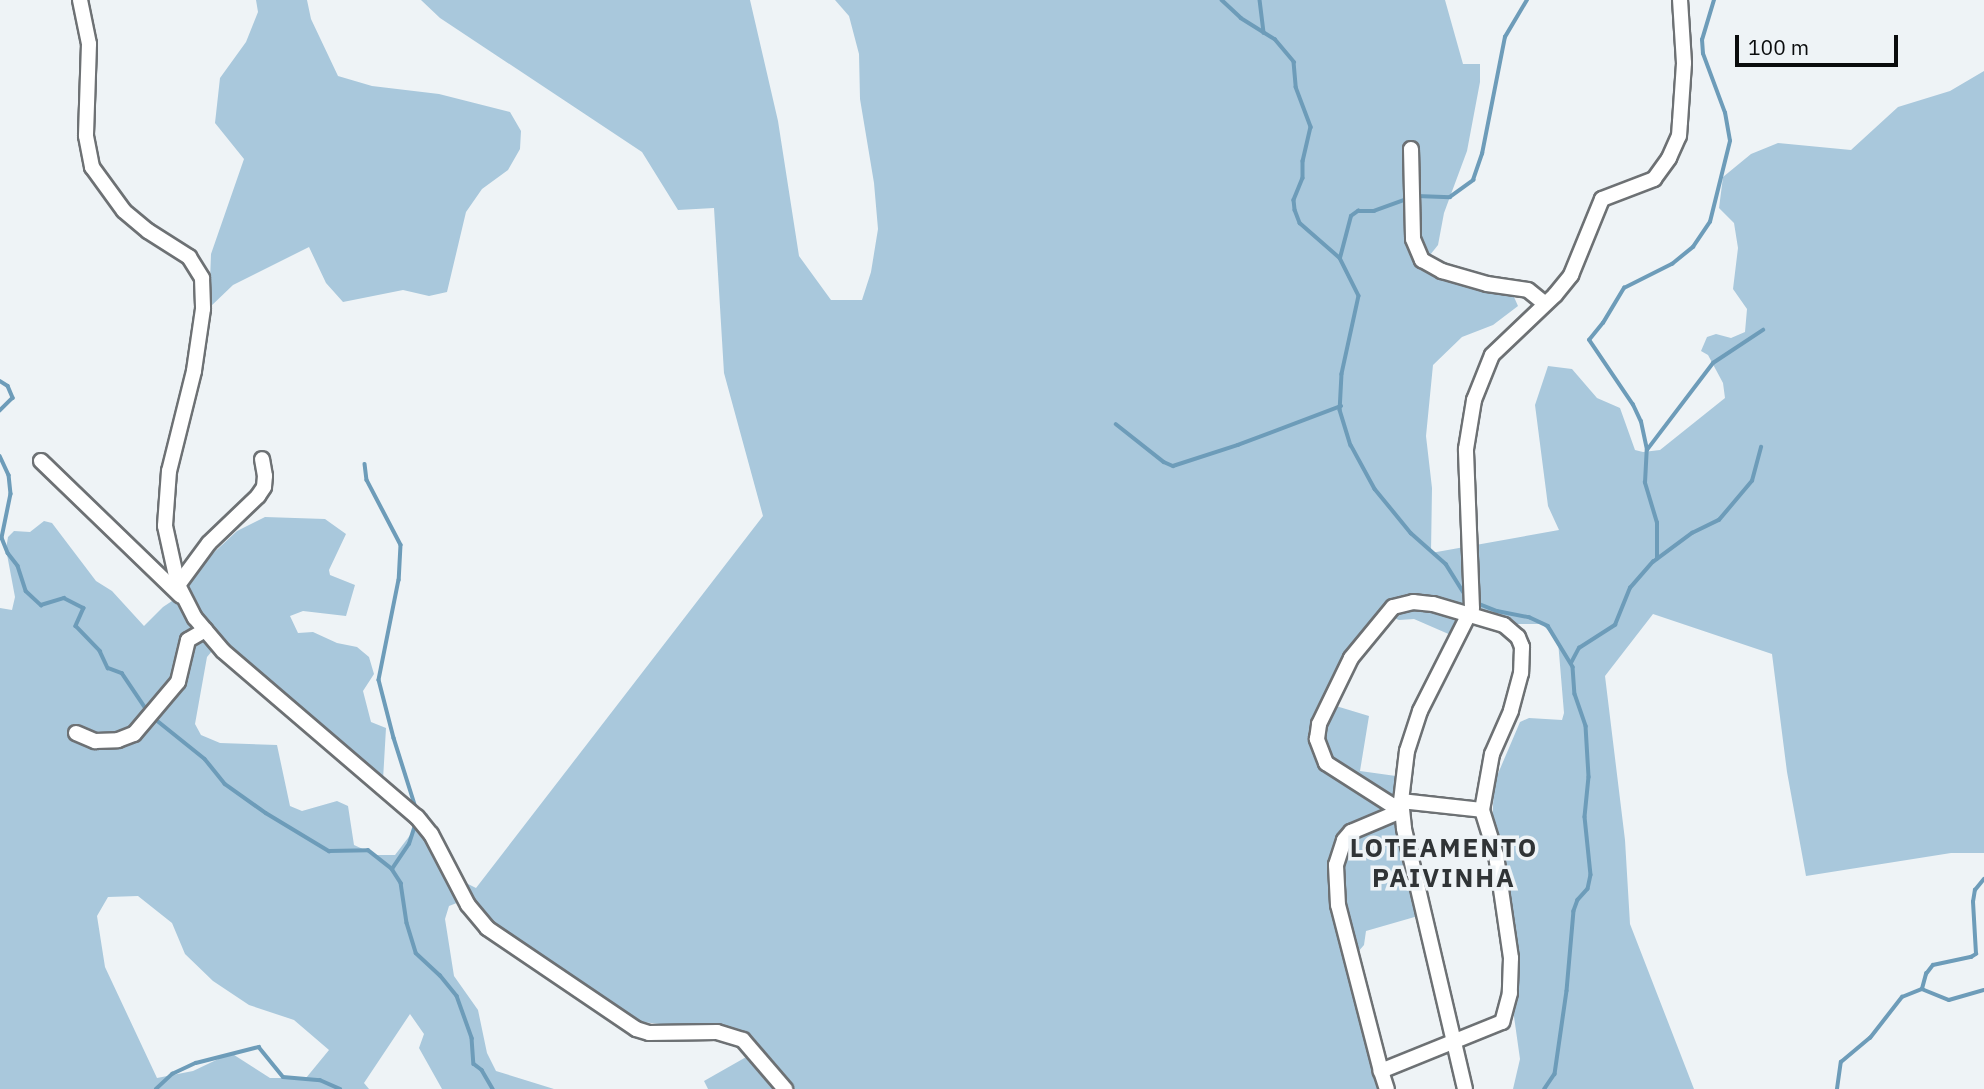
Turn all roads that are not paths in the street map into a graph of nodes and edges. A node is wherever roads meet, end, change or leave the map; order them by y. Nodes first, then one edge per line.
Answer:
1 (80, 0) edge
2 (1680, 0) edge
3 (1412, 149) dead end
4 (1544, 303) junction
5 (262, 459) dead end
6 (41, 461) dead end
7 (181, 592) junction
8 (1470, 615) junction
9 (205, 630) junction
10 (76, 733) dead end
11 (1401, 806) junction
12 (1482, 810) junction
13 (1455, 1039) junction
14 (1381, 1072) junction
15 (785, 1089) edge
16 (1387, 1089) edge
17 (1465, 1089) edge

1 - 7 street
2 - 4 street
3 - 4 street
4 - 8 street
5 - 7 street
6 - 7 street
7 - 9 street
8 - 11 street
8 - 11 street
8 - 12 street
9 - 10 street
9 - 15 street
11 - 12 street
11 - 13 street
11 - 14 street
12 - 13 street
13 - 14 street
13 - 17 street
14 - 16 street

